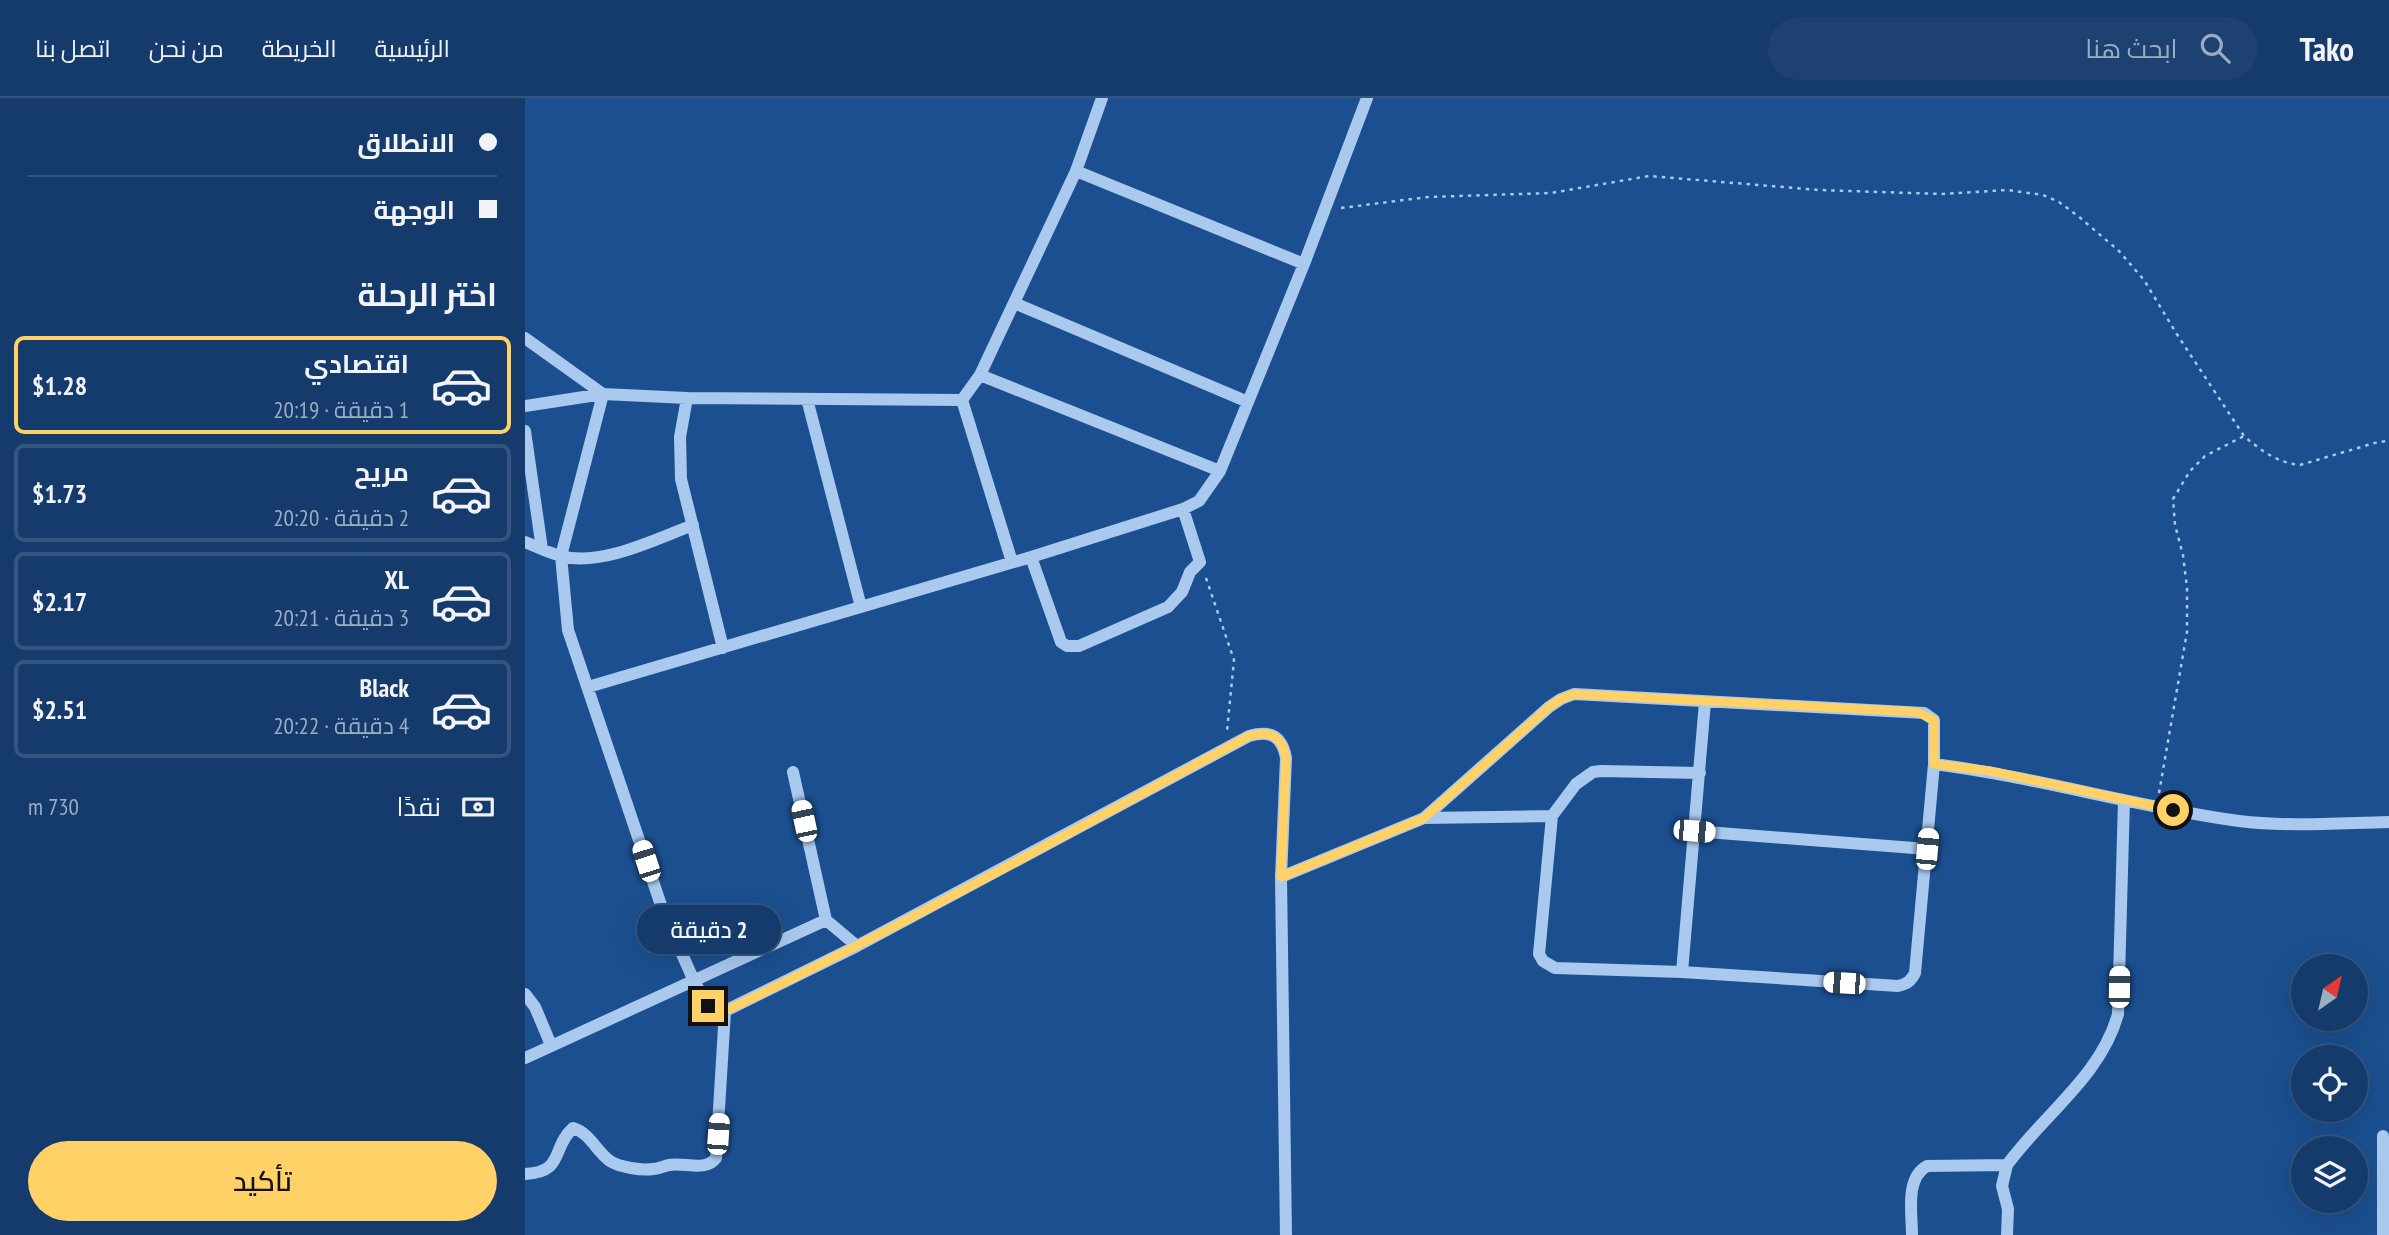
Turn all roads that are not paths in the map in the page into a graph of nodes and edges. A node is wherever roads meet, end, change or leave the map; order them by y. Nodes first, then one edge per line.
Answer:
1 (1102, 98) edge
2 (1367, 98) edge
3 (1076, 171) junction
4 (1304, 264) junction
5 (1014, 303) junction
6 (525, 338) edge
7 (980, 374) junction
8 (603, 394) junction
9 (687, 398) junction
10 (807, 399) junction
11 (962, 400) junction
12 (1248, 402) junction
13 (525, 406) edge
14 (525, 431) edge
15 (1220, 471) junction
16 (1183, 509) junction
17 (693, 525) junction
18 (525, 542) edge
19 (543, 549) junction
20 (561, 556) junction
21 (1031, 557) junction
22 (1012, 562) junction
23 (861, 607) junction
24 (723, 648) junction
25 (588, 687) junction
26 (1705, 702) junction
27 (1934, 764) junction
28 (793, 772) dead end
29 (1700, 773) junction
30 (2124, 800) junction
31 (1552, 816) junction
32 (1424, 818) junction
33 (2389, 822) edge
34 (1694, 831) junction
35 (1927, 849) junction
36 (1281, 877) junction
37 (825, 920) junction
38 (857, 946) junction
39 (1682, 972) junction
40 (694, 981) junction
41 (525, 994) edge
42 (725, 1011) junction
43 (551, 1045) junction
44 (525, 1058) edge
45 (2383, 1136) dead end
46 (2007, 1165) junction
47 (525, 1174) edge
48 (1286, 1235) edge
49 (1912, 1235) edge
50 (2007, 1235) edge
51 (2383, 1235) edge

1 - 3 street
2 - 4 street
3 - 4 street
3 - 5 street
4 - 12 street
5 - 7 street
5 - 12 street
6 - 8 street
7 - 11 street
7 - 15 street
8 - 9 street
8 - 13 street
8 - 20 street
9 - 10 street
9 - 17 street
10 - 11 street
10 - 23 street
11 - 22 street
12 - 15 street
14 - 19 street
15 - 16 street
16 - 21 street
16 - 21 street
17 - 20 street
17 - 24 street
18 - 19 street
19 - 20 street
20 - 25 street
21 - 22 street
22 - 23 street
23 - 24 street
24 - 25 street
25 - 40 street
26 - 27 street
26 - 29 street
26 - 32 street
27 - 30 street
27 - 35 street
28 - 37 street
29 - 31 street
29 - 34 street
30 - 33 street
30 - 46 street
31 - 32 street
31 - 39 street
32 - 36 street
34 - 35 street
34 - 39 street
35 - 39 street
36 - 38 street
36 - 48 street
37 - 38 street
37 - 40 street
38 - 42 street
40 - 42 street
40 - 43 street
41 - 43 street
42 - 47 street
43 - 44 street
45 - 51 street
46 - 49 street
46 - 50 street

